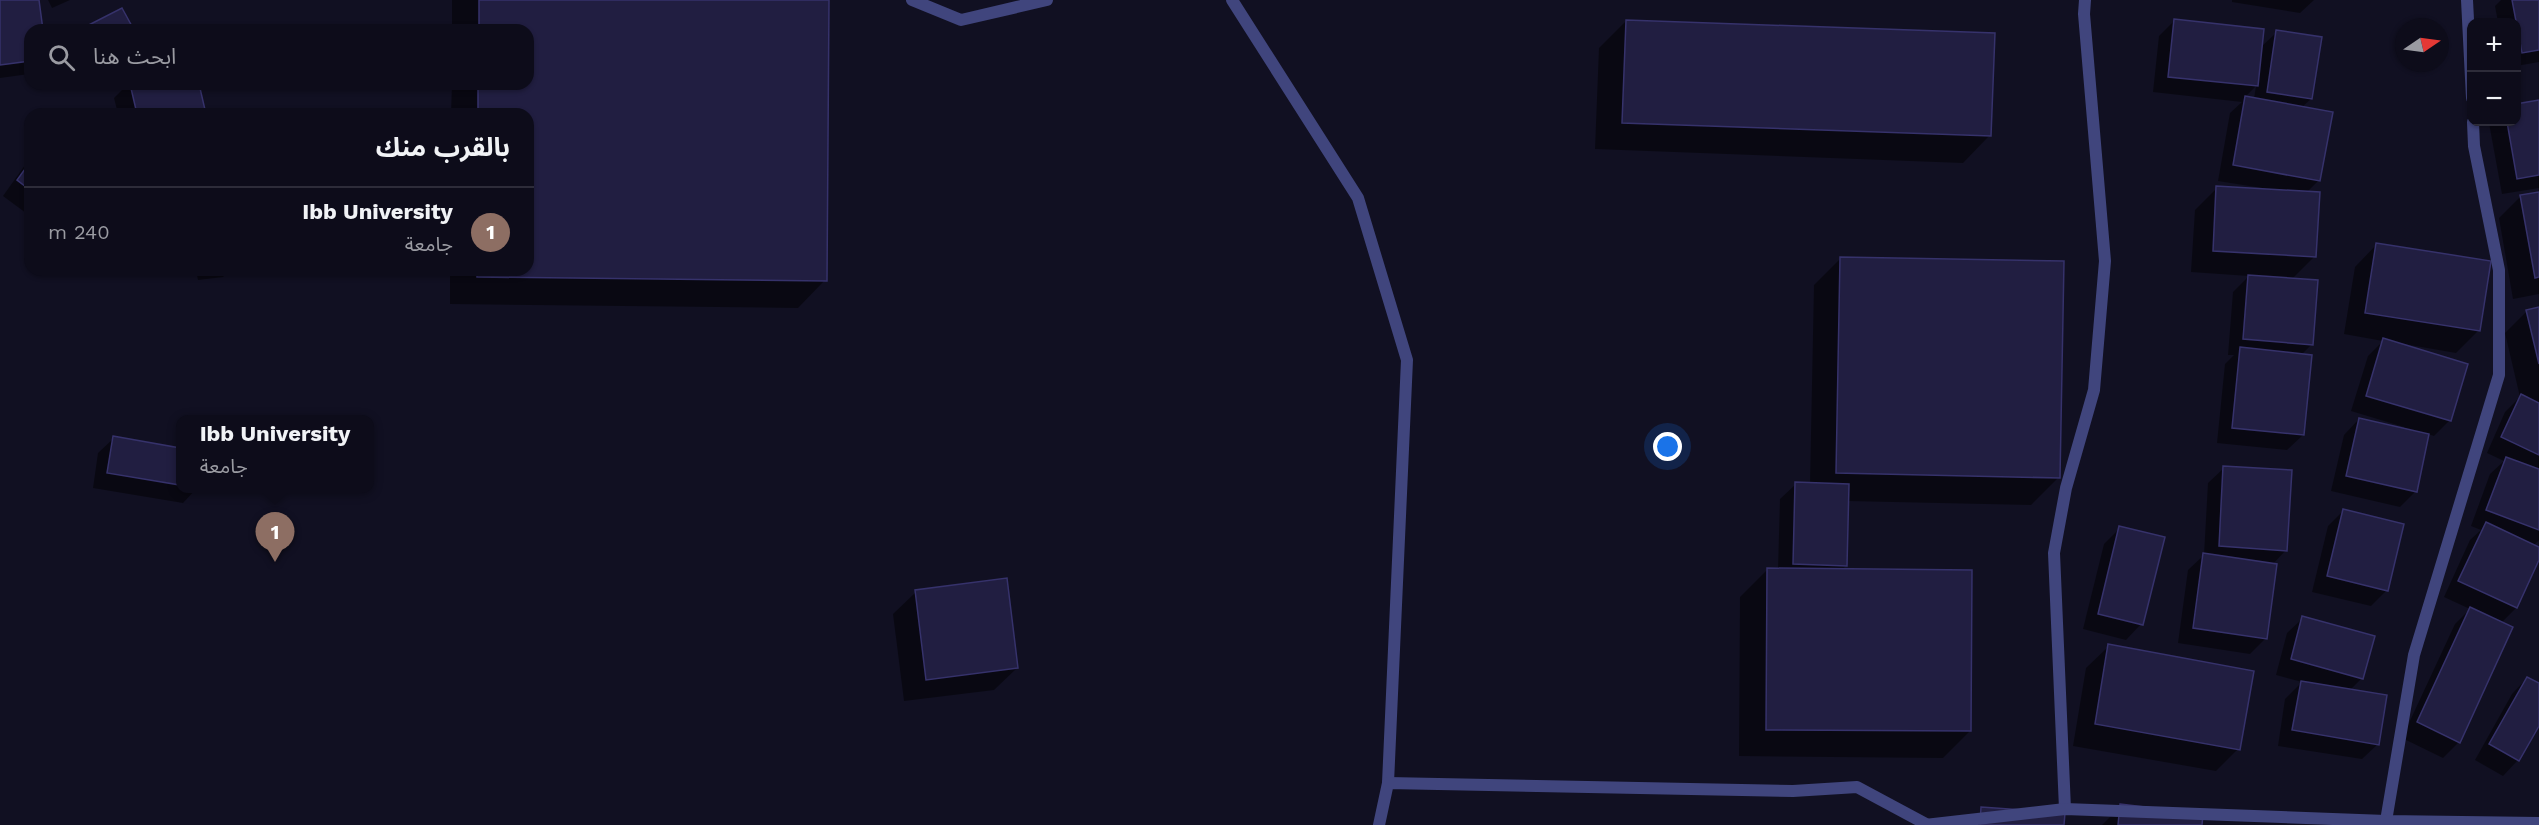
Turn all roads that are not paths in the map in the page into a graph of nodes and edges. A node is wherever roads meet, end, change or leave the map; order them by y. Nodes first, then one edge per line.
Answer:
1 (912, 0) edge
2 (1047, 0) edge
3 (1232, 0) edge
4 (2085, 0) edge
5 (2467, 0) edge
6 (2471, 72) edge
7 (2473, 126) edge
8 (1388, 783) junction
9 (2066, 809) junction
10 (1996, 821) edge
11 (2386, 821) junction
12 (2539, 823) edge
13 (1925, 824) edge
14 (1379, 825) edge

1 - 2 street
3 - 8 street
4 - 9 street
5 - 6 street
7 - 11 street
8 - 13 street
8 - 14 street
9 - 10 street
9 - 11 street
10 - 13 street
11 - 12 street

